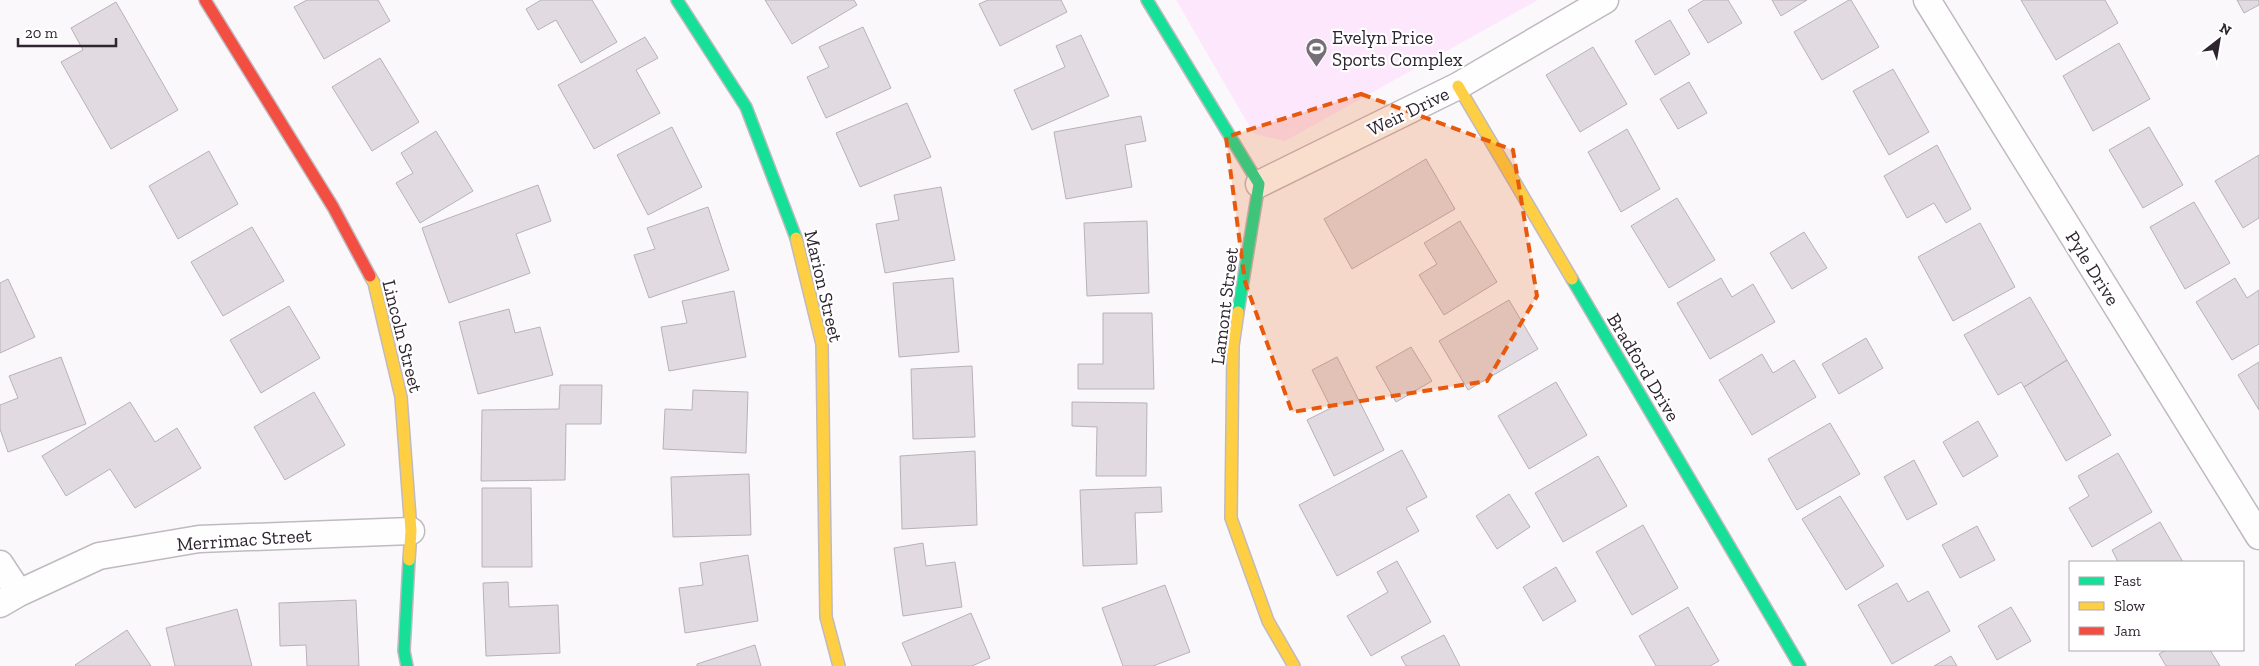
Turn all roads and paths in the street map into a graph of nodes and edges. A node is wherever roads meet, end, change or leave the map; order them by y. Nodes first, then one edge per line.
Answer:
1 (205, 0) edge
2 (677, 0) edge
3 (1147, 0) edge
4 (1605, 0) edge
5 (1927, 0) edge
6 (1458, 86) junction
7 (1259, 184) junction
8 (410, 531) junction
9 (2259, 536) edge
10 (0, 564) edge
11 (9, 598) edge
12 (407, 666) edge
13 (839, 666) edge
14 (1294, 666) edge
15 (1800, 666) edge

1 - 8 street, Lincoln Street
2 - 13 street, Marion Street
3 - 7 street
4 - 6 street, Weir Drive
5 - 9 street, Pyle Drive
6 - 7 street, Weir Drive
6 - 15 street, Bradford Drive
7 - 14 street, Lamont Street
8 - 11 street, Merrimac Street
8 - 12 street, Lincoln Street
10 - 11 street

